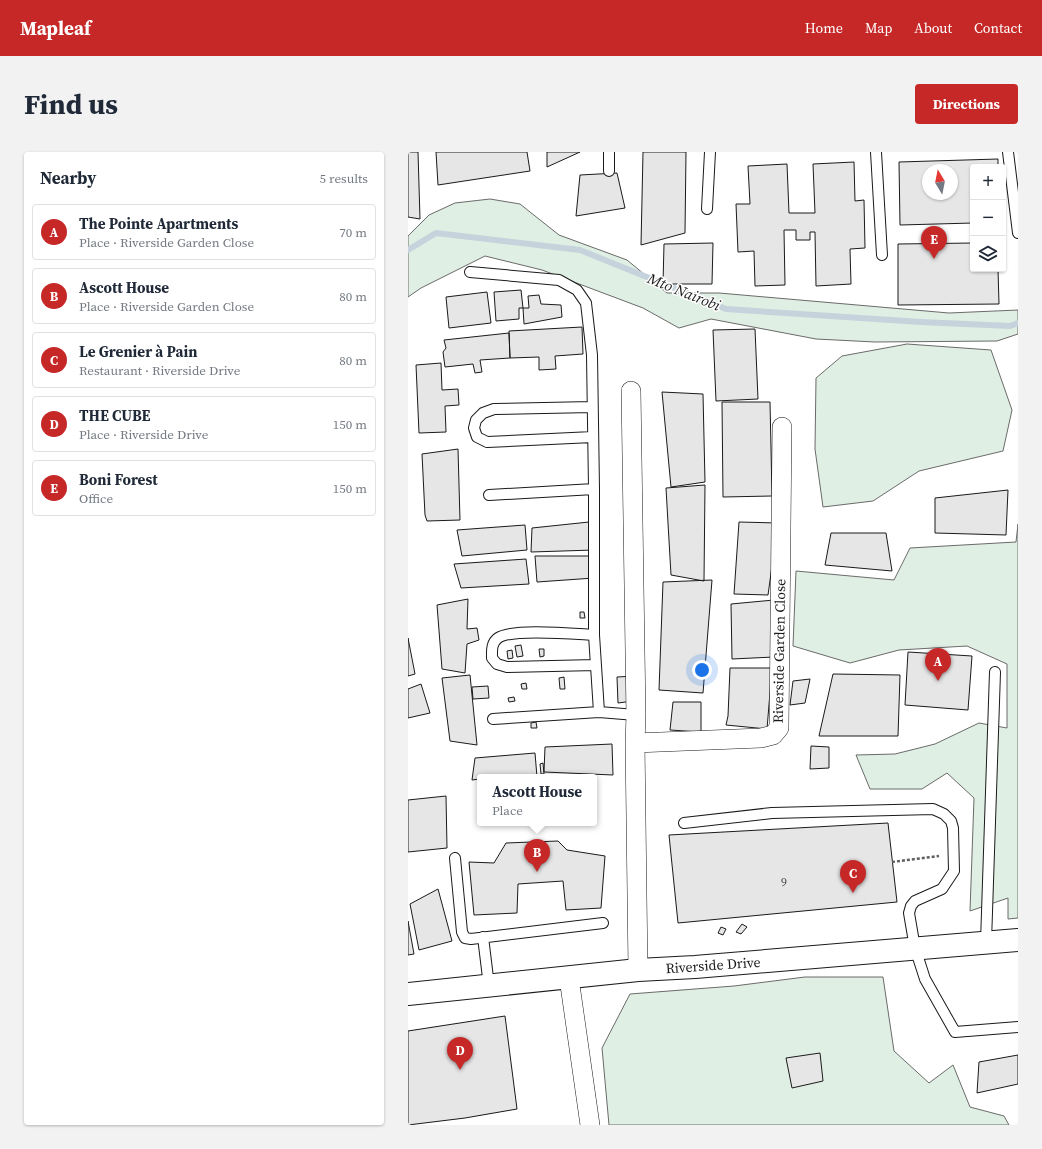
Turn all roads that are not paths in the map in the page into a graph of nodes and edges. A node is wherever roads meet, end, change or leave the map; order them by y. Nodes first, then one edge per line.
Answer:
1 (608, 152) edge
2 (710, 152) edge
3 (876, 152) edge
4 (1008, 152) edge
5 (609, 170) dead end
6 (707, 209) dead end
7 (1018, 233) edge
8 (882, 255) dead end
9 (470, 272) dead end
10 (631, 391) dead end
11 (592, 407) junction
12 (782, 427) dead end
13 (593, 437) junction
14 (594, 489) junction
15 (489, 495) dead end
16 (594, 635) junction
17 (596, 666) junction
18 (995, 672) dead end
19 (599, 712) junction
20 (636, 715) junction
21 (493, 720) dead end
22 (635, 743) junction
23 (684, 822) dead end
24 (454, 858) dead end
25 (603, 923) dead end
26 (483, 937) junction
27 (1018, 940) edge
28 (986, 942) junction
29 (916, 948) junction
30 (638, 970) junction
31 (569, 978) junction
32 (489, 986) junction
33 (408, 994) edge
34 (1018, 1027) edge
35 (590, 1125) edge

1 - 5 lane
2 - 6 lane
3 - 8 lane
4 - 7 lane
9 - 11 lane
10 - 20 street
11 - 13 lane
11 - 13 lane
12 - 22 street, Riverside Garden Close
13 - 14 lane
14 - 15 lane
14 - 16 lane
16 - 17 lane
16 - 17 lane
17 - 19 lane
18 - 28 lane
19 - 20 lane
19 - 21 lane
20 - 22 street
22 - 30 street
23 - 29 lane
24 - 26 lane
25 - 26 lane
26 - 32 lane
27 - 28 street, Riverside Drive
28 - 29 street, Riverside Drive
29 - 30 street, Riverside Drive
29 - 34 lane
30 - 31 street, Riverside Drive
31 - 32 street, Riverside Drive
31 - 35 street
32 - 33 street, Riverside Drive

